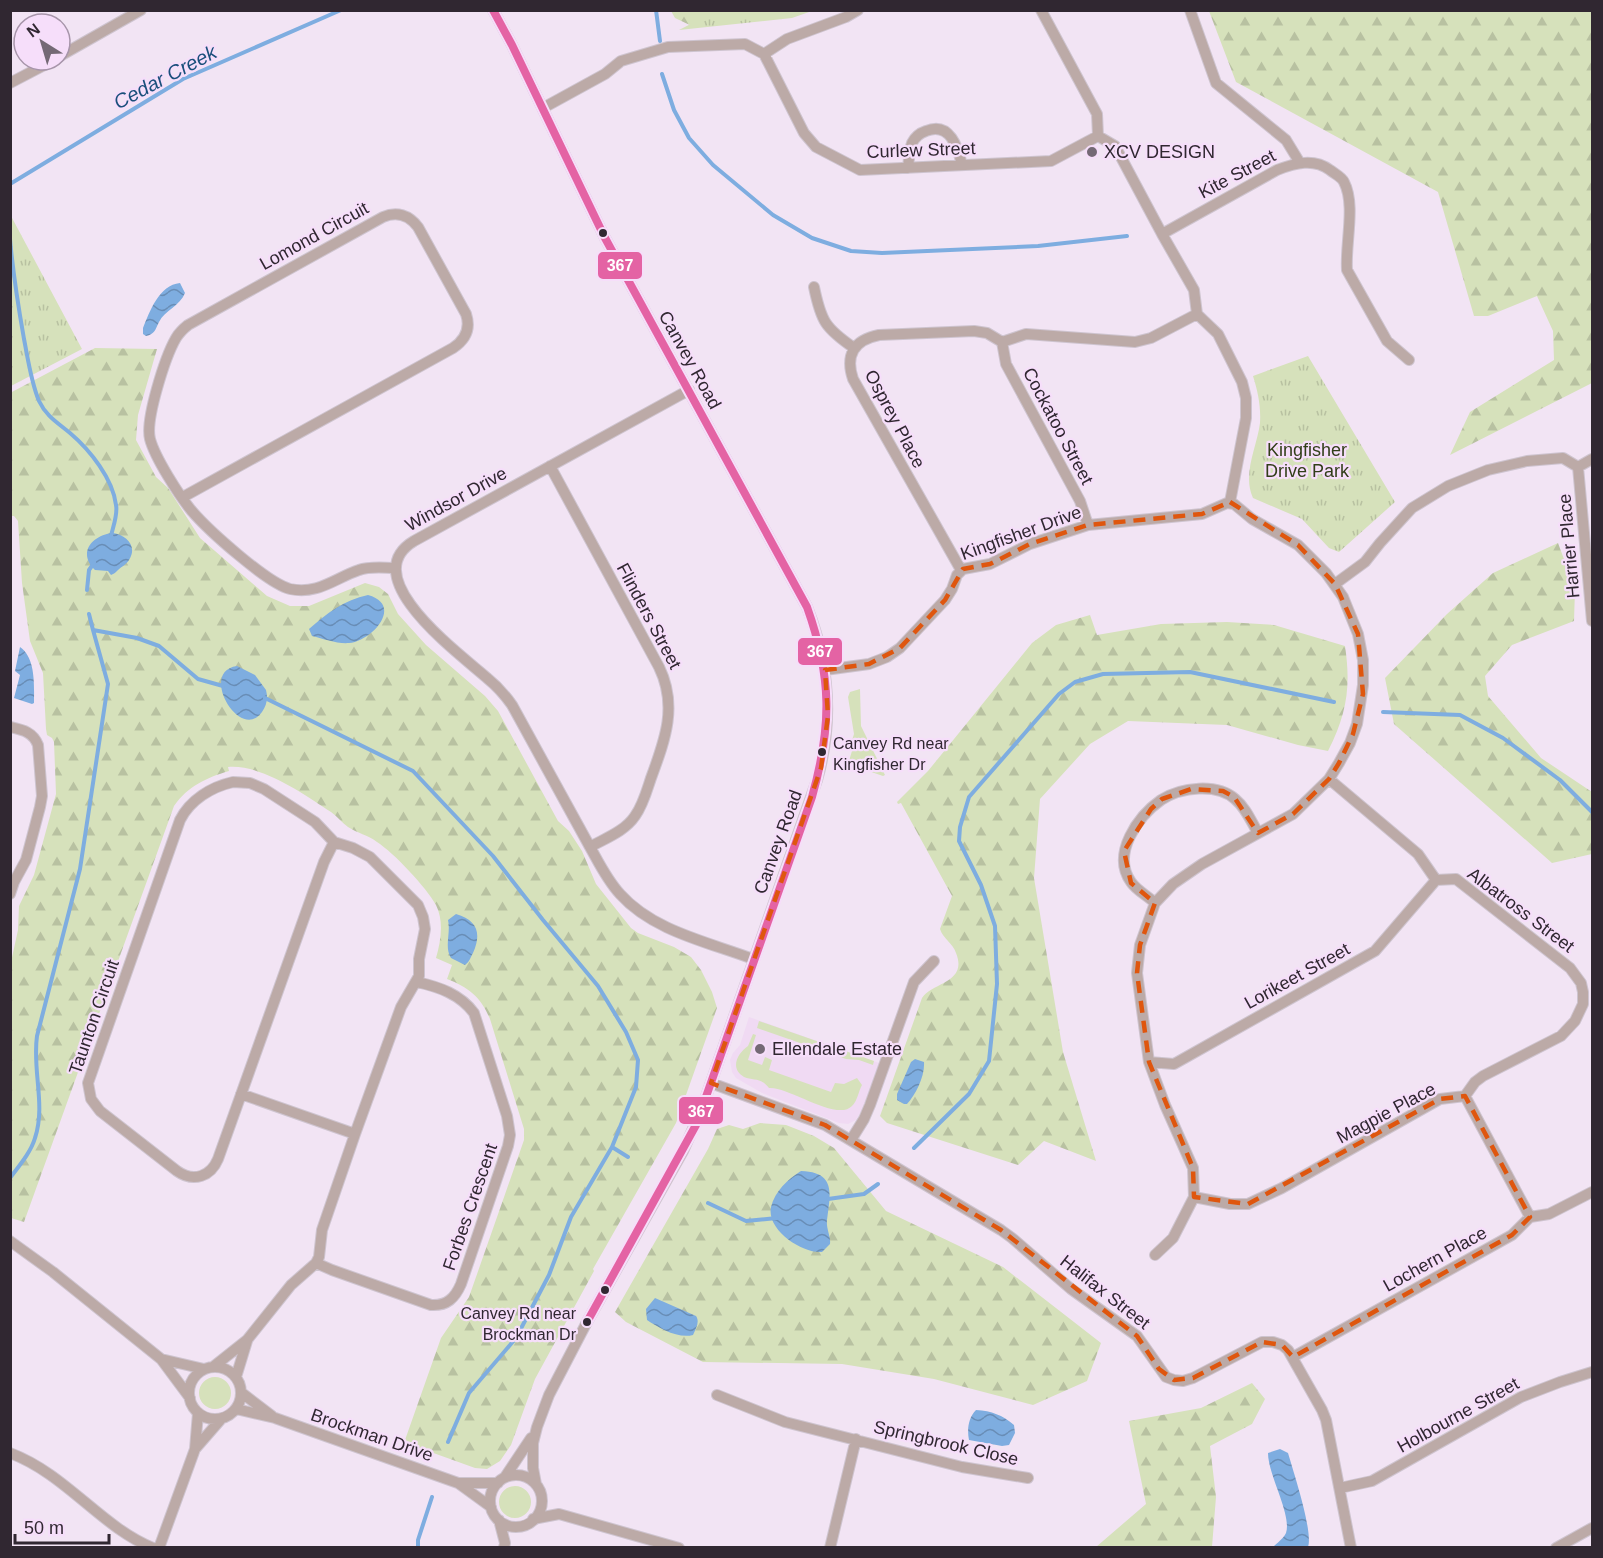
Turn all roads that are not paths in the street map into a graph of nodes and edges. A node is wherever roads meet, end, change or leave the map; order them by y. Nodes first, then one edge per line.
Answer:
1 (141, 10) edge
2 (493, 10) edge
3 (858, 10) edge
4 (1041, 10) edge
5 (1190, 10) edge
6 (72, 49) edge
7 (764, 54) junction
8 (27, 72) edge
9 (12, 79) edge
10 (543, 108) junction
11 (1098, 136) junction
12 (1300, 164) junction
13 (962, 165) junction
14 (908, 168) junction
15 (1162, 234) junction
16 (813, 287) dead end
17 (1197, 314) junction
18 (1002, 342) junction
19 (854, 348) junction
20 (1409, 360) dead end
21 (689, 390) junction
22 (1593, 459) edge
23 (550, 466) junction
24 (1578, 468) junction
25 (183, 498) junction
26 (1230, 502) junction
27 (1088, 525) junction
28 (395, 568) junction
29 (961, 570) junction
30 (1335, 584) junction
31 (1593, 621) edge
32 (825, 670) junction
33 (10, 727) edge
34 (1329, 779) junction
35 (1258, 833) junction
36 (334, 842) junction
37 (590, 847) junction
38 (1436, 880) junction
39 (12, 881) edge
40 (10, 894) edge
41 (1155, 903) junction
42 (753, 959) junction
43 (934, 961) dead end
44 (417, 982) junction
45 (1587, 982) edge
46 (1588, 1004) edge
47 (1577, 1018) joint
48 (1149, 1062) junction
49 (711, 1083) junction
50 (241, 1094) junction
51 (1466, 1096) junction
52 (355, 1134) junction
53 (851, 1140) junction
54 (1593, 1192) edge
55 (1194, 1197) junction
56 (1530, 1217) junction
57 (10, 1241) edge
58 (1155, 1255) dead end
59 (316, 1263) junction
60 (247, 1340) junction
61 (1293, 1357) junction
62 (161, 1359) junction
63 (208, 1368) junction
64 (1593, 1372) edge
65 (236, 1377) junction
66 (242, 1393) junction
67 (717, 1395) dead end
68 (189, 1398) junction
69 (236, 1409) junction
70 (198, 1413) junction
71 (222, 1418) junction
72 (275, 1418) junction
73 (537, 1427) junction
74 (856, 1440) junction
75 (195, 1449) junction
76 (10, 1453) edge
77 (1028, 1478) dead end
78 (501, 1480) junction
79 (458, 1483) junction
80 (536, 1484) junction
81 (1340, 1488) junction
82 (541, 1496) junction
83 (491, 1507) junction
84 (559, 1514) junction
85 (499, 1520) junction
86 (529, 1522) junction
87 (1593, 1528) edge
88 (505, 1545) edge
89 (153, 1548) edge
90 (159, 1548) edge
91 (678, 1548) edge
92 (830, 1548) edge
93 (1352, 1548) edge
94 (1556, 1548) edge

1 - 6 street
2 - 10 street, Canvey Road
3 - 7 street
4 - 11 street
5 - 12 street
7 - 10 street
7 - 14 street, Curlew Street
8 - 9 street
10 - 21 street, Canvey Road
11 - 13 street, Curlew Street
11 - 15 street
12 - 15 street, Kite Street
12 - 20 street, Kite Street
13 - 14 street, Curlew Street
13 - 14 street
15 - 17 street
16 - 19 street
17 - 18 street
17 - 26 street
18 - 19 street
18 - 27 street, Cockatoo Street
19 - 29 street, Osprey Place
21 - 23 street, Windsor Drive
21 - 32 street, Canvey Road
22 - 24 street
23 - 28 street, Windsor Drive
23 - 37 street, Flinders Street
24 - 30 street
24 - 31 street, Harrier Place
25 - 25 street, Lomond Circuit
25 - 28 street, Lomond Circuit
26 - 27 street, Kingfisher Drive
26 - 30 street
27 - 29 street, Kingfisher Drive
28 - 37 street
29 - 32 street, Kingfisher Drive
30 - 34 street
32 - 42 street, Canvey Road
33 - 39 street
34 - 35 street
34 - 38 street, Albatross Street
35 - 41 street
35 - 41 street
36 - 44 street, Taunton Circuit
36 - 50 street, Taunton Circuit
36 - 50 street, Taunton Circuit
37 - 42 street
38 - 45 street, Albatross Street
38 - 48 street, Lorikeet Street
39 - 40 street
41 - 48 street
42 - 49 street, Canvey Road
43 - 53 street
44 - 52 street, Taunton Circuit
44 - 59 street, Forbes Crescent
45 - 46 street, Albatross Street
46 - 47 street, Albatross Street
47 - 51 street, Magpie Place
48 - 55 street
49 - 53 street, Halifax Street
49 - 73 street, Canvey Road
50 - 52 street
51 - 55 street, Magpie Place
51 - 56 street
52 - 59 street, Taunton Circuit
53 - 61 street, Halifax Street
54 - 56 street, Lochern Place
55 - 58 street
56 - 61 street, Lochern Place
57 - 62 street
59 - 60 street
60 - 63 street
60 - 65 street
61 - 81 street
62 - 63 street
62 - 68 street
63 - 65 street
63 - 68 street
64 - 81 street, Holbourne Street
65 - 66 street
66 - 69 street
66 - 72 street, Brockman Drive
67 - 74 street, Springbrook Close
68 - 70 street
69 - 71 street
69 - 72 street, Brockman Drive
70 - 71 street
70 - 75 street
71 - 75 street
72 - 79 street, Brockman Drive
73 - 78 street, Canvey Road
73 - 80 street, Canvey Road
74 - 77 street, Springbrook Close
74 - 92 street
75 - 90 street
76 - 89 street
78 - 79 street, Brockman Drive
78 - 80 street
78 - 83 street
79 - 83 street, Brockman Drive
80 - 82 street
81 - 93 street
82 - 84 street
82 - 86 street
83 - 85 street
84 - 86 street
84 - 91 street
85 - 86 street
85 - 88 street
86 - 88 street
87 - 94 street

